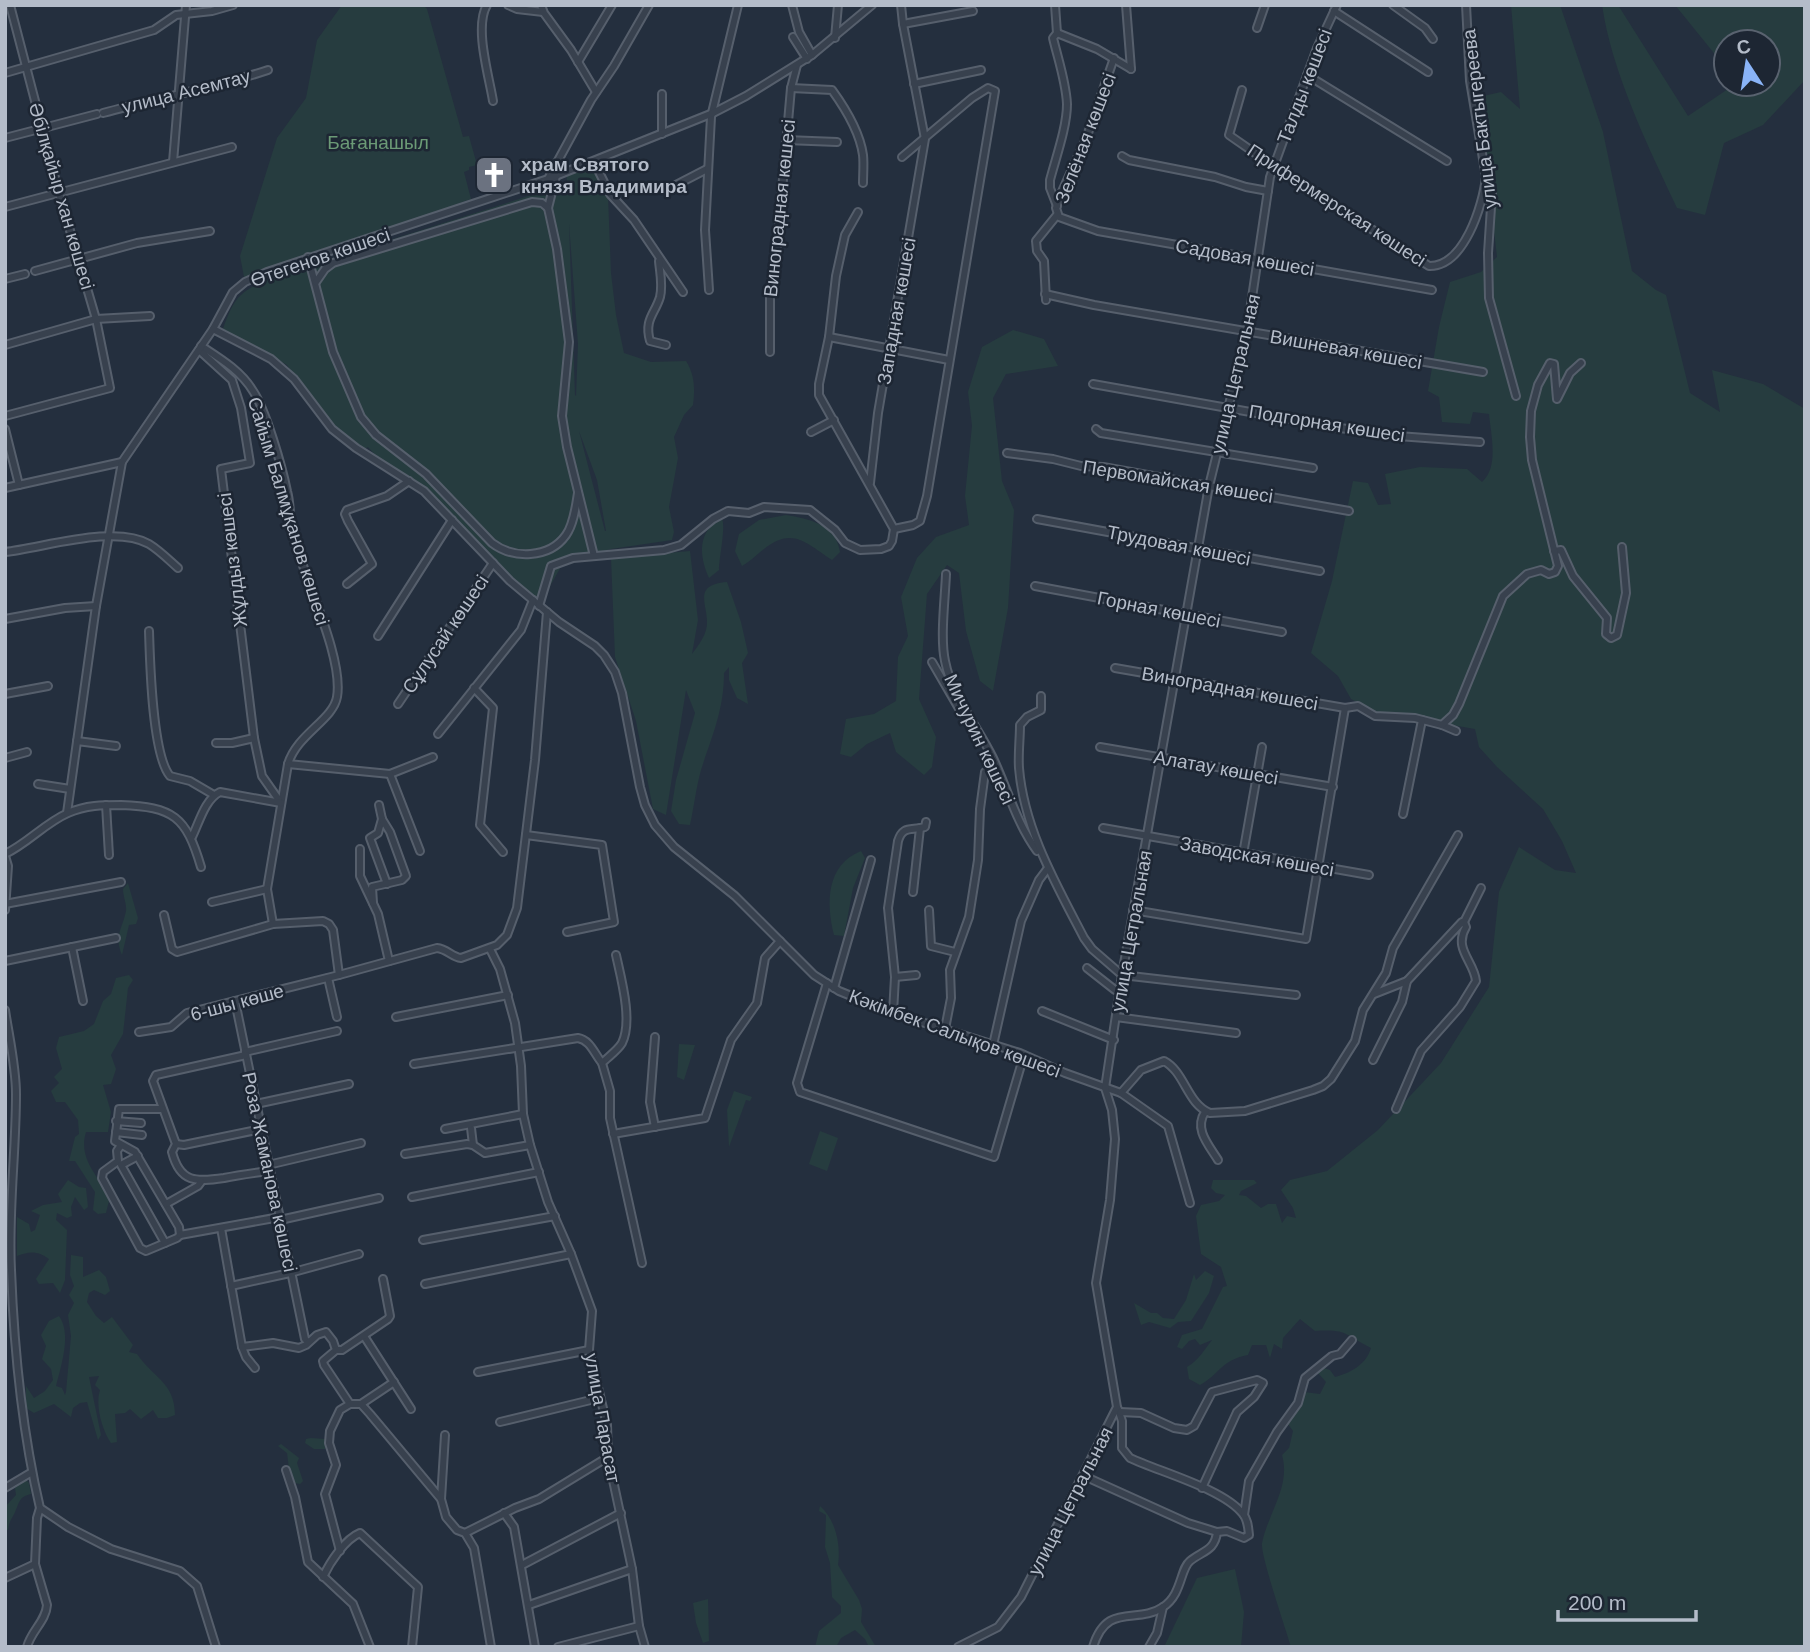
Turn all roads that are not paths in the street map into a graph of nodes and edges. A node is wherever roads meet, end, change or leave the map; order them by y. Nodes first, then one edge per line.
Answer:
1 (10, 5) edge
2 (186, 5) edge
3 (233, 5) edge
4 (487, 5) edge
5 (508, 5) edge
6 (612, 5) edge
7 (649, 5) edge
8 (738, 5) edge
9 (792, 5) edge
10 (838, 5) edge
11 (872, 5) edge
12 (901, 5) edge
13 (1055, 5) edge
14 (1126, 5) edge
15 (1265, 5) edge
16 (1393, 5) edge
17 (1466, 5) edge
18 (542, 8) edge
19 (1335, 8) edge
20 (973, 11) dead end
21 (184, 15) junction
22 (903, 24) junction
23 (1258, 27) dead end
24 (1056, 34) junction
25 (793, 37) dead end
26 (835, 38) junction
27 (1433, 39) dead end
28 (810, 57) junction
29 (1114, 58) junction
30 (578, 62) junction
31 (797, 65) junction
32 (27, 67) junction
33 (268, 70) dead end
34 (981, 70) dead end
35 (1429, 72) dead end
36 (5, 73) edge
37 (1307, 75) junction
38 (914, 84) junction
39 (791, 88) junction
40 (1242, 90) dead end
41 (596, 92) junction
42 (178, 93) junction
43 (662, 94) dead end
44 (493, 101) dead end
45 (713, 113) junction
46 (42, 128) junction
47 (662, 134) junction
48 (5, 138) edge
49 (925, 139) junction
50 (786, 140) junction
51 (837, 142) dead end
52 (232, 147) dead end
53 (1122, 156) dead end
54 (902, 157) dead end
55 (1447, 161) dead end
56 (173, 162) junction
57 (593, 162) junction
58 (1275, 167) junction
59 (708, 169) junction
60 (556, 176) junction
61 (548, 179) junction
62 (863, 183) dead end
63 (1486, 183) junction
64 (676, 185) dead end
65 (1268, 191) junction
66 (59, 193) junction
67 (1057, 206) junction
68 (5, 207) edge
69 (548, 208) junction
70 (858, 212) dead end
71 (1058, 216) junction
72 (210, 231) dead end
73 (308, 257) junction
74 (1260, 258) junction
75 (659, 259) junction
76 (79, 260) junction
77 (34, 271) dead end
78 (25, 274) dead end
79 (5, 279) edge
80 (316, 282) junction
81 (709, 290) dead end
82 (1432, 290) dead end
83 (683, 292) dead end
84 (150, 316) dead end
85 (96, 319) junction
86 (213, 329) junction
87 (1247, 331) junction
88 (829, 337) junction
89 (5, 345) edge
90 (666, 345) dead end
91 (200, 348) junction
92 (890, 349) junction
93 (770, 352) dead end
94 (949, 359) junction
95 (1581, 363) dead end
96 (1482, 372) dead end
97 (1093, 384) dead end
98 (1516, 396) dead end
99 (1228, 408) junction
100 (5, 416) edge
101 (834, 420) junction
102 (5, 429) edge
103 (1096, 429) dead end
104 (811, 432) dead end
105 (1479, 442) dead end
106 (1217, 451) junction
107 (1007, 453) dead end
108 (122, 463) junction
109 (1313, 468) dead end
110 (409, 481) junction
111 (870, 483) junction
112 (19, 485) junction
113 (1209, 486) junction
114 (5, 488) edge
115 (578, 493) junction
116 (1349, 510) dead end
117 (1037, 519) dead end
118 (453, 520) junction
119 (894, 529) junction
120 (108, 537) junction
121 (1622, 547) dead end
122 (1197, 549) junction
123 (1554, 551) junction
124 (5, 552) edge
125 (594, 556) junction
126 (493, 563) junction
127 (178, 568) dead end
128 (1320, 571) dead end
129 (946, 574) dead end
130 (347, 584) dead end
131 (1035, 586) dead end
132 (533, 600) junction
133 (96, 606) junction
134 (539, 606) junction
135 (547, 612) junction
136 (1187, 615) junction
137 (5, 620) edge
138 (149, 631) dead end
139 (1282, 632) dead end
140 (378, 636) dead end
141 (932, 662) dead end
142 (1115, 668) dead end
143 (1176, 680) junction
144 (48, 686) dead end
145 (474, 688) junction
146 (5, 694) edge
147 (1041, 696) dead end
148 (398, 705) dead end
149 (1345, 708) junction
150 (1422, 720) junction
151 (1442, 724) junction
152 (974, 727) junction
153 (1456, 731) dead end
154 (438, 734) dead end
155 (254, 738) junction
156 (78, 741) junction
157 (216, 743) dead end
158 (116, 746) dead end
159 (1100, 747) dead end
160 (1262, 747) dead end
161 (27, 752) dead end
162 (433, 757) dead end
163 (5, 758) edge
164 (1162, 758) junction
165 (288, 764) junction
166 (985, 772) dead end
167 (390, 774) junction
168 (1257, 775) junction
169 (38, 784) dead end
170 (1333, 787) junction
171 (70, 789) junction
172 (214, 795) junction
173 (281, 803) junction
174 (106, 805) junction
175 (379, 805) dead end
176 (67, 813) junction
177 (1404, 814) dead end
178 (382, 819) junction
179 (926, 822) dead end
180 (920, 828) junction
181 (1103, 828) dead end
182 (526, 835) junction
183 (1458, 835) dead end
184 (192, 837) junction
185 (1147, 837) junction
186 (360, 849) dead end
187 (419, 851) dead end
188 (503, 852) dead end
189 (1243, 854) junction
190 (5, 855) edge
191 (109, 855) dead end
192 (1041, 855) junction
193 (871, 860) dead end
194 (1319, 865) junction
195 (201, 867) dead end
196 (1048, 868) junction
197 (1369, 875) dead end
198 (121, 882) dead end
199 (387, 884) junction
200 (1481, 888) dead end
201 (267, 889) junction
202 (913, 892) dead end
203 (212, 902) dead end
204 (373, 903) junction
205 (6, 904) edge
206 (929, 909) dead end
207 (5, 910) edge
208 (1133, 910) junction
209 (164, 915) dead end
210 (1464, 922) junction
211 (273, 924) junction
212 (567, 932) dead end
213 (116, 938) dead end
214 (780, 940) junction
215 (72, 947) junction
216 (490, 949) junction
217 (955, 952) junction
218 (616, 955) dead end
219 (5, 961) edge
220 (389, 961) junction
221 (1087, 968) dead end
222 (339, 975) junction
223 (916, 975) dead end
224 (1122, 975) junction
225 (895, 977) junction
226 (328, 978) junction
227 (1407, 981) junction
228 (827, 983) junction
229 (834, 988) junction
230 (1120, 991) junction
231 (1374, 994) junction
232 (508, 995) junction
233 (1296, 995) dead end
234 (83, 1001) dead end
235 (235, 1001) junction
236 (5, 1010) edge
237 (1042, 1011) dead end
238 (893, 1013) junction
239 (337, 1017) dead end
240 (396, 1017) dead end
241 (1116, 1017) junction
242 (945, 1029) junction
243 (337, 1031) dead end
244 (139, 1032) dead end
245 (1236, 1033) dead end
246 (655, 1037) dead end
247 (1114, 1040) junction
248 (993, 1045) junction
249 (519, 1046) junction
250 (246, 1054) junction
251 (1024, 1055) junction
252 (1373, 1059) dead end
253 (602, 1063) junction
254 (414, 1064) dead end
255 (349, 1084) dead end
256 (1105, 1088) junction
257 (1121, 1093) junction
258 (256, 1104) junction
259 (162, 1109) junction
260 (1396, 1109) dead end
261 (1205, 1111) junction
262 (523, 1114) junction
263 (116, 1121) junction
264 (141, 1123) dead end
265 (655, 1127) junction
266 (471, 1128) dead end
267 (261, 1129) junction
268 (445, 1129) dead end
269 (116, 1132) junction
270 (613, 1134) junction
271 (142, 1135) dead end
272 (361, 1143) dead end
273 (176, 1144) junction
274 (121, 1145) junction
275 (473, 1145) junction
276 (530, 1145) junction
277 (405, 1154) dead end
278 (138, 1156) junction
279 (1218, 1160) dead end
280 (269, 1168) junction
281 (539, 1172) junction
282 (201, 1182) junction
283 (412, 1197) dead end
284 (379, 1198) dead end
285 (1190, 1203) dead end
286 (166, 1204) junction
287 (555, 1216) junction
288 (280, 1218) junction
289 (221, 1228) junction
290 (180, 1235) junction
291 (423, 1240) dead end
292 (165, 1243) junction
293 (359, 1254) dead end
294 (571, 1254) junction
295 (642, 1263) dead end
296 (8, 1267) edge
297 (290, 1273) junction
298 (383, 1279) dead end
299 (425, 1284) dead end
300 (231, 1286) junction
301 (364, 1336) junction
302 (1352, 1340) dead end
303 (308, 1342) junction
304 (242, 1347) junction
305 (336, 1350) junction
306 (589, 1350) junction
307 (255, 1368) dead end
308 (478, 1372) dead end
309 (394, 1382) junction
310 (599, 1398) junction
311 (351, 1404) junction
312 (361, 1404) junction
313 (411, 1409) dead end
314 (1118, 1409) junction
315 (500, 1422) dead end
316 (445, 1435) dead end
317 (608, 1457) junction
318 (286, 1470) dead end
319 (32, 1472) junction
320 (1084, 1476) junction
321 (5, 1488) edge
322 (1202, 1488) junction
323 (441, 1499) junction
324 (40, 1508) junction
325 (504, 1513) junction
326 (621, 1513) junction
327 (1244, 1515) junction
328 (1217, 1532) junction
329 (465, 1534) junction
330 (340, 1551) junction
331 (35, 1564) junction
332 (522, 1565) junction
333 (632, 1569) junction
334 (323, 1577) junction
335 (5, 1578) edge
336 (529, 1605) junction
337 (1163, 1607) junction
338 (639, 1626) junction
339 (27, 1647) edge
340 (216, 1647) edge
341 (370, 1647) edge
342 (412, 1647) edge
343 (491, 1647) edge
344 (535, 1647) edge
345 (558, 1647) edge
346 (645, 1647) edge
347 (958, 1647) edge
348 (1093, 1647) edge
349 (1149, 1647) edge

1 - 32 street, Әбілқайыр хан көшесі
2 - 21 street
3 - 21 street
4 - 44 street
5 - 18 street
6 - 30 street
7 - 41 street
8 - 45 street
9 - 28 street
10 - 26 street
11 - 26 street, Өтегенов көшесі
12 - 22 street
13 - 24 street
14 - 29 street
15 - 23 street
16 - 27 street
17 - 63 street, улица Бактыгереева
18 - 30 street
19 - 35 street
19 - 37 street, Талды көшесі
20 - 22 street
21 - 32 street
21 - 42 street
22 - 38 street
24 - 29 street
24 - 67 street
25 - 28 street
26 - 28 street, Өтегенов көшесі
28 - 31 street, Өтегенов көшесі
29 - 67 street, Зелёная көшесі
30 - 41 street
31 - 39 street, Виноградная көшесі
31 - 45 street, Өтегенов көшесі
32 - 36 street
32 - 46 street, Әбілқайыр хан көшесі
33 - 42 street, улица Асемтау
34 - 38 street
37 - 55 street
37 - 58 street, Талды көшесі
38 - 49 street
39 - 50 street, Виноградная көшесі
39 - 62 street
40 - 58 street, Прифермерская көшесі
41 - 61 street
42 - 46 street, улица Асемтау
42 - 56 street
43 - 47 street
45 - 47 street, Өтегенов көшесі
45 - 59 street
46 - 48 street, улица Асемтау
46 - 66 street, Әбілқайыр хан көшесі
47 - 57 street, Өтегенов көшесі
49 - 54 street
49 - 92 street, Западная көшесі
49 - 94 street
50 - 51 street
50 - 93 street, Виноградная көшесі
52 - 56 street
53 - 65 street
56 - 66 street
57 - 60 street, Өтегенов көшесі
57 - 75 street
58 - 63 street, Прифермерская көшесі
58 - 65 street, улица Цетральная
59 - 64 street
59 - 81 street
60 - 61 street, Өтегенов көшесі
60 - 69 street
61 - 73 street, Өтегенов көшесі
63 - 98 street, улица Бактыгереева
65 - 74 street, улица Цетральная
66 - 68 street
66 - 76 street, Әбілқайыр хан көшесі
67 - 71 street, Зелёная көшесі
69 - 80 street
69 - 115 street
70 - 88 street
71 - 74 street, Садовая көшесі
71 - 87 street, Вишневая көшесі
72 - 76 street
73 - 80 street
73 - 86 street, Өтегенов көшесі
74 - 82 street, Садовая көшесі
74 - 87 street, улица Цетральная
75 - 83 street
75 - 90 street
76 - 77 street
76 - 85 street, Әбілқайыр хан көшесі
78 - 79 street
80 - 115 street
84 - 85 street
85 - 89 street
85 - 100 street, Әбілқайыр хан көшесі
86 - 91 street, Өтегенов көшесі
86 - 110 street, Кәкімбек Салықов көшесі
87 - 96 street, Вишневая көшесі
87 - 99 street, улица Цетральная
88 - 92 street
88 - 101 street
91 - 108 street, Өтегенов көшесі
91 - 155 street, Жұлдыз көшесі
91 - 165 street, Сайым Балмұқанов көшесі
92 - 94 street
92 - 111 street, Западная көшесі
94 - 119 street
95 - 123 street
97 - 99 street, Подгорная көшесі
99 - 105 street, Подгорная көшесі
99 - 106 street, улица Цетральная
101 - 104 street
101 - 111 street
102 - 112 street
103 - 106 street
106 - 109 street
106 - 113 street, улица Цетральная
107 - 113 street, Первомайская көшесі
108 - 112 street
108 - 120 street
110 - 118 street, Кәкімбек Салықов көшесі
110 - 130 street
111 - 119 street
112 - 114 street
113 - 116 street, Первомайская көшесі
113 - 122 street, улица Цетральная
115 - 125 street
117 - 122 street, Трудовая көшесі
118 - 126 street, Кәкімбек Салықов көшесі
118 - 140 street
119 - 125 street
120 - 124 street
120 - 127 street
120 - 133 street
121 - 123 street
122 - 128 street, Трудовая көшесі
122 - 136 street, улица Цетральная
123 - 151 street
125 - 134 street
126 - 132 street, Кәкімбек Салықов көшесі
126 - 148 street, Сұлусай көшесі
129 - 152 street, Мичурин көшесі
131 - 136 street, Горная көшесі
132 - 134 street, Кәкімбек Салықов көшесі
132 - 145 street
133 - 137 street
133 - 156 street
134 - 135 street, Кәкімбек Салықов көшесі
135 - 182 street
135 - 214 street, Кәкімбек Салықов көшесі
136 - 139 street, Горная көшесі
136 - 143 street, улица Цетральная
138 - 172 street
141 - 152 street
142 - 143 street, Виноградная көшесі
143 - 149 street, Виноградная көшесі
143 - 164 street, улица Цетральная
144 - 146 street
145 - 154 street
145 - 188 street
147 - 192 street
149 - 150 street, Виноградная көшесі
149 - 170 street
150 - 151 street, Виноградная көшесі
150 - 177 street
151 - 153 street, Виноградная көшесі
152 - 192 street, Мичурин көшесі
155 - 157 street
155 - 173 street, Жұлдыз көшесі
156 - 158 street
156 - 171 street
159 - 164 street, Алатау көшесі
160 - 168 street
161 - 163 street
162 - 167 street
164 - 168 street, Алатау көшесі
164 - 185 street, улица Цетральная
165 - 167 street
165 - 173 street, Сайым Балмұқанов көшесі
166 - 217 street
167 - 187 street
168 - 170 street, Алатау көшесі
168 - 189 street
169 - 171 street
170 - 194 street
171 - 176 street
172 - 173 street
172 - 184 street
173 - 201 street, Сайым Балмұқанов көшесі
174 - 176 street
174 - 184 street
174 - 191 street
175 - 178 street
176 - 190 street
178 - 199 street
178 - 199 street
179 - 180 street
180 - 202 street
180 - 225 street
181 - 185 street, Заводская көшесі
182 - 212 street
182 - 216 street
183 - 231 street
184 - 195 street
185 - 189 street, Заводская көшесі
185 - 208 street, улица Цетральная
186 - 204 street
189 - 194 street, Заводская көшесі
190 - 205 street
192 - 196 street
193 - 229 street
194 - 197 street, Заводская көшесі
194 - 208 street
196 - 224 street
196 - 248 street
198 - 205 street
199 - 204 street
200 - 210 street
201 - 203 street
201 - 211 street, Сайым Балмұқанов көшесі
204 - 220 street
205 - 207 street
206 - 217 street
208 - 224 street, улица Цетральная
209 - 211 street
210 - 227 street
210 - 260 street
211 - 222 street
213 - 215 street
214 - 228 street, Кәкімбек Салықов көшесі
214 - 265 street
215 - 219 street
215 - 234 street
216 - 220 street, 6-шы көше
216 - 232 street, улица Парасат
217 - 242 street
218 - 253 street
220 - 222 street, 6-шы көше
221 - 230 street
222 - 226 street, 6-шы көше
223 - 225 street
224 - 230 street, улица Цетральная
224 - 233 street
225 - 238 street
226 - 235 street, 6-шы көше
226 - 239 street
227 - 231 street
227 - 252 street
228 - 229 street, Кәкімбек Салықов көшесі
228 - 251 street
229 - 238 street, Кәкімбек Салықов көшесі
230 - 241 street, улица Цетральная
231 - 261 street
232 - 240 street
232 - 249 street, улица Парасат
235 - 244 street, 6-шы көше
235 - 250 street, Роза Жаманова көшесі
236 - 296 street
237 - 247 street
238 - 242 street, Кәкімбек Салықов көшесі
241 - 245 street
241 - 247 street, улица Цетральная
242 - 248 street, Кәкімбек Салықов көшесі
243 - 250 street
246 - 265 street
247 - 256 street, улица Цетральная
248 - 251 street, Кәкімбек Салықов көшесі
249 - 253 street
249 - 254 street
249 - 262 street, улица Парасат
250 - 258 street, Роза Жаманова көшесі
250 - 259 street
251 - 256 street, Кәкімбек Салықов көшесі
253 - 270 street
255 - 258 street
256 - 257 street, Кәкімбек Салықов көшесі
256 - 314 street, улица Цетральная
257 - 261 street
257 - 285 street, Кәкімбек Салықов көшесі
258 - 267 street, Роза Жаманова көшесі
259 - 263 street
259 - 273 street
261 - 279 street
262 - 268 street
262 - 276 street, улица Парасат
263 - 264 street
263 - 269 street
265 - 270 street
266 - 275 street
267 - 273 street
267 - 280 street, Роза Жаманова көшесі
269 - 271 street
269 - 274 street
270 - 295 street
272 - 280 street
273 - 282 street
274 - 278 street
274 - 292 street
275 - 276 street
275 - 277 street
276 - 281 street, улица Парасат
278 - 286 street
278 - 292 street
280 - 282 street
280 - 288 street, Роза Жаманова көшесі
281 - 283 street
281 - 287 street, улица Парасат
282 - 286 street
284 - 288 street
286 - 290 street
287 - 291 street
287 - 294 street, улица Парасат
288 - 289 street
288 - 297 street, Роза Жаманова көшесі
289 - 290 street
289 - 300 street
290 - 292 street
293 - 297 street
294 - 299 street
294 - 306 street, улица Парасат
296 - 319 street
297 - 300 street
297 - 303 street, Роза Жаманова көшесі
298 - 301 street
300 - 304 street
301 - 305 street
301 - 309 street
302 - 327 street
303 - 304 street
303 - 305 street
304 - 307 street
305 - 311 street
306 - 308 street
306 - 310 street, улица Парасат
309 - 312 street
309 - 313 street
310 - 315 street
310 - 317 street, улица Парасат
311 - 312 street
311 - 330 street
312 - 323 street
314 - 320 street, улица Цетральная
314 - 322 street
314 - 322 street
316 - 323 street
317 - 325 street
317 - 326 street, улица Парасат
318 - 334 street
319 - 321 street
319 - 324 street
320 - 328 street
320 - 347 street, улица Цетральная
322 - 327 street
323 - 329 street
324 - 331 street
324 - 340 street
325 - 329 street
325 - 332 street
326 - 332 street
326 - 333 street, улица Парасат
327 - 328 street
328 - 337 street
329 - 343 street
330 - 334 street
330 - 342 street
331 - 335 street
331 - 339 street
332 - 336 street
333 - 336 street
333 - 338 street, улица Парасат
334 - 341 street
336 - 344 street
337 - 348 street
337 - 349 street
338 - 345 street
338 - 346 street, улица Парасат

